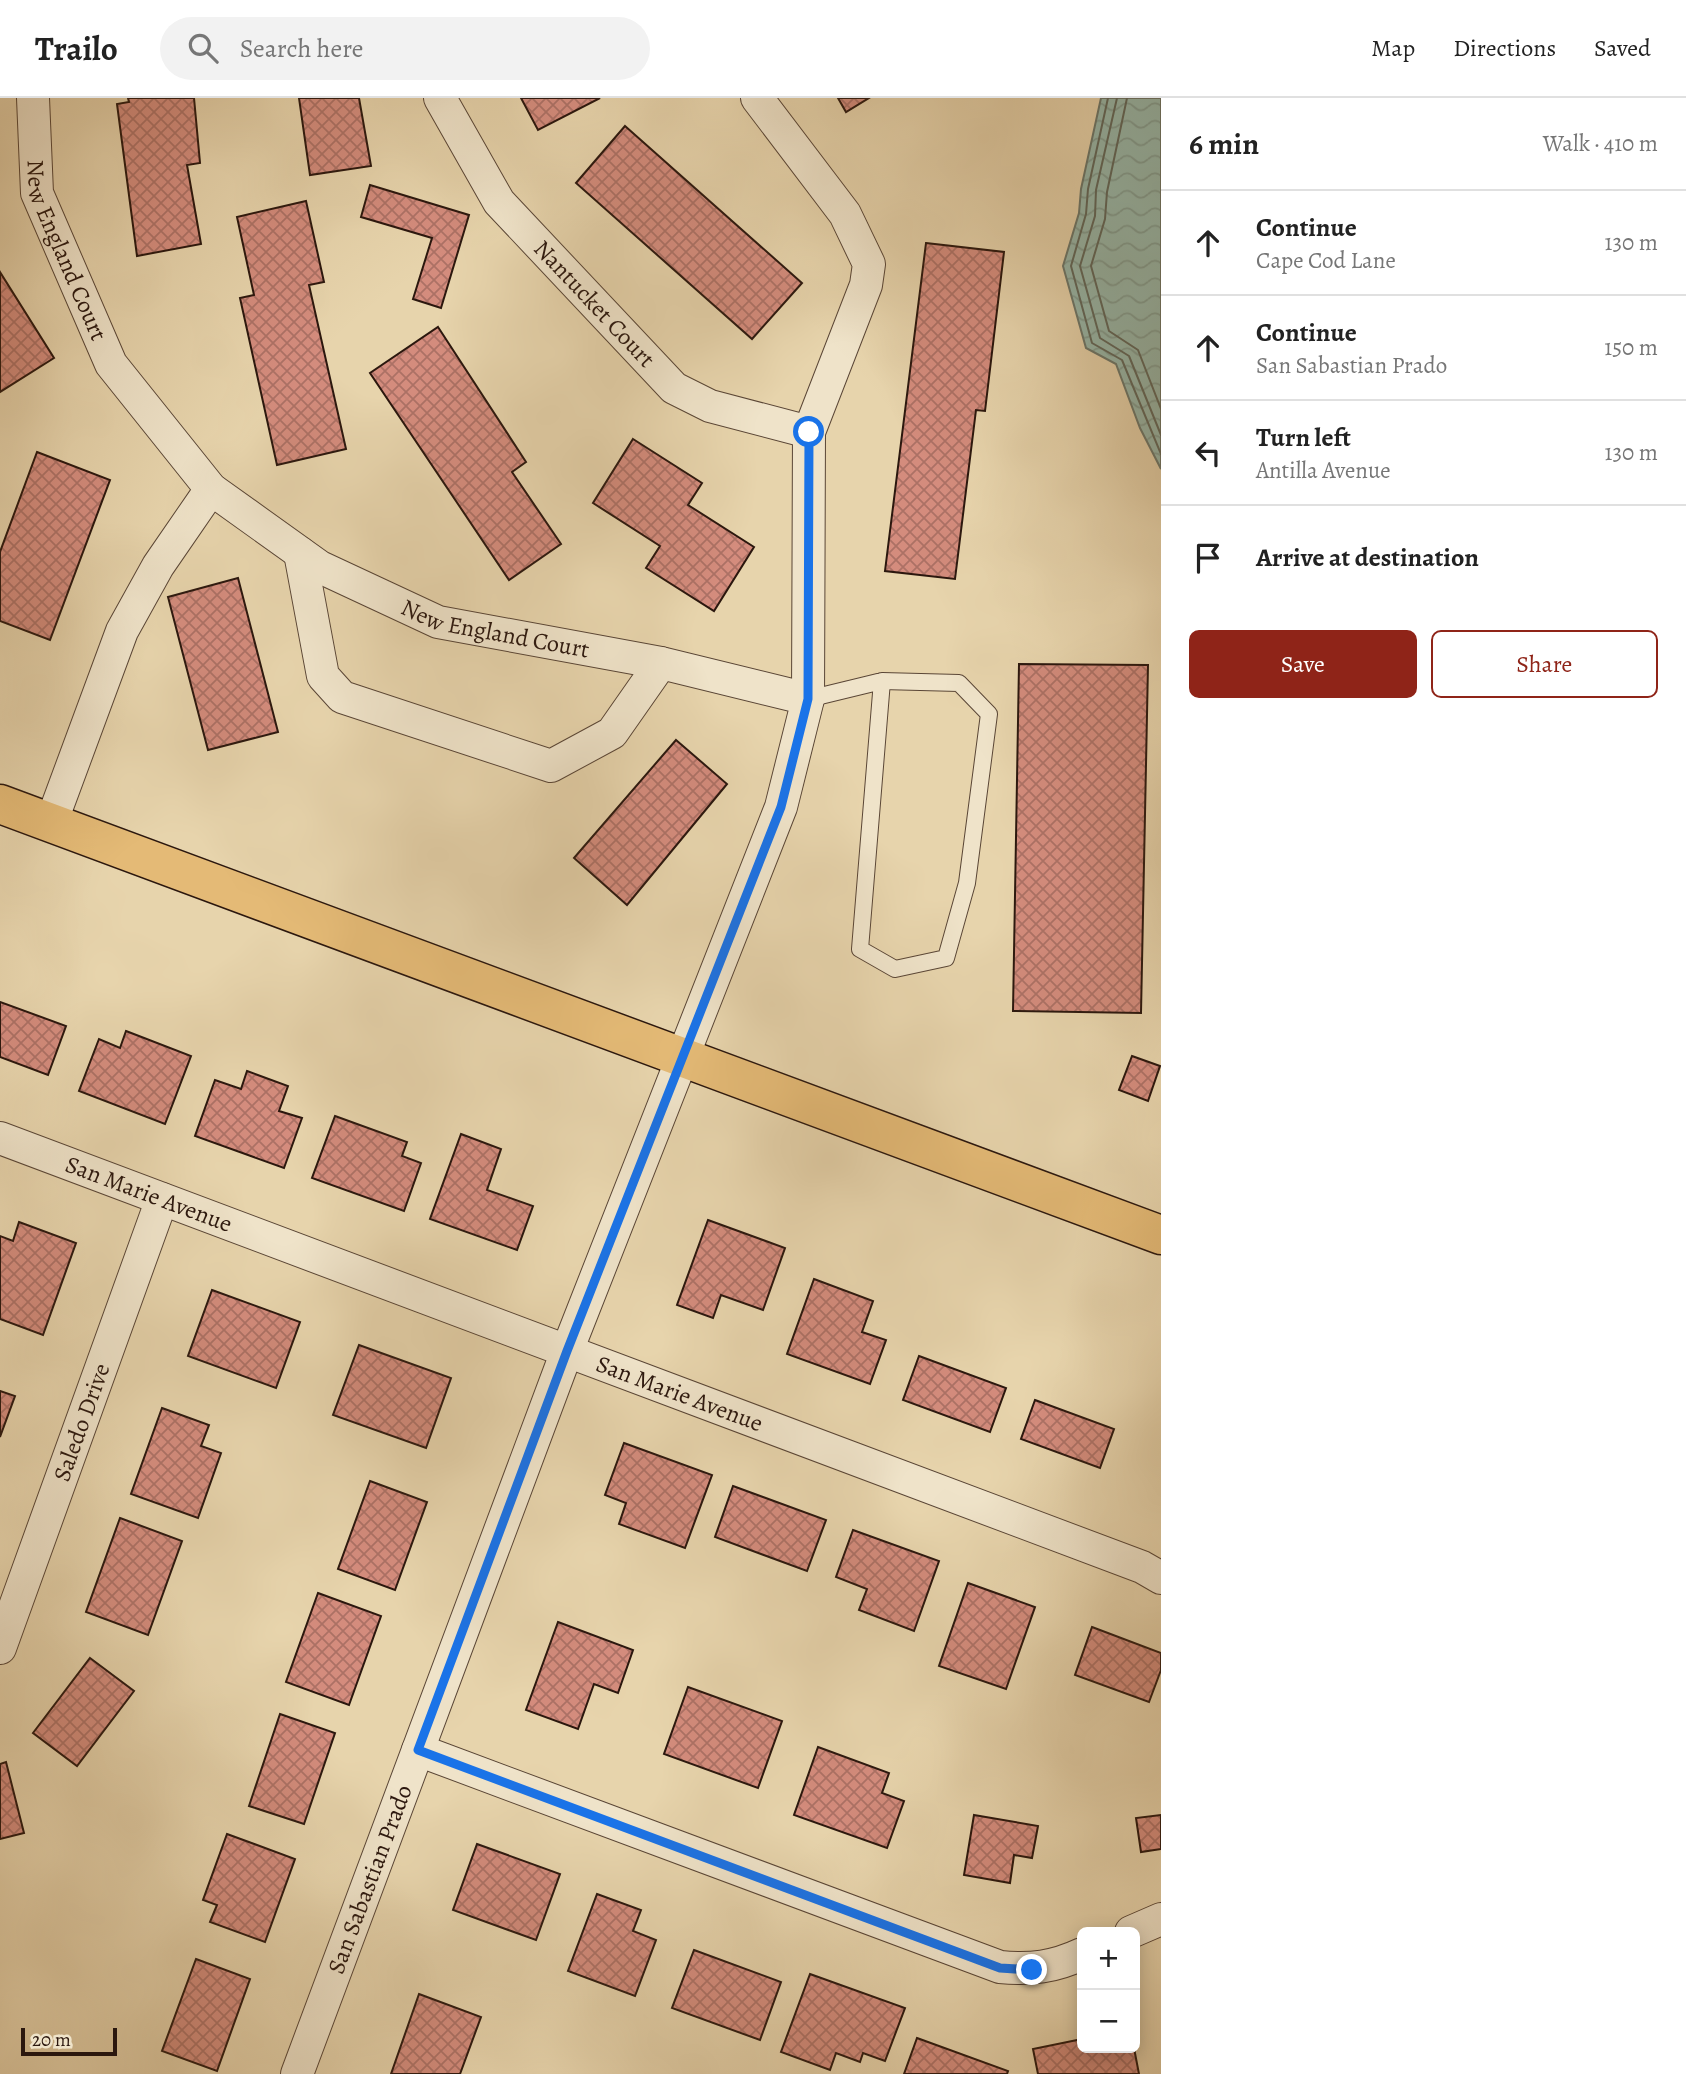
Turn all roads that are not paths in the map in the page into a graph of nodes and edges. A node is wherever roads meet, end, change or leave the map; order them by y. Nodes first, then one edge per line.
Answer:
1 (33, 98) edge
2 (440, 98) edge
3 (757, 98) edge
4 (809, 432) junction
5 (211, 489) junction
6 (300, 553) junction
7 (661, 663) junction
8 (882, 681) junction
9 (808, 699) junction
10 (0, 804) edge
11 (51, 822) junction
12 (681, 1057) junction
13 (0, 1138) edge
14 (162, 1199) junction
15 (1161, 1235) edge
16 (567, 1351) junction
17 (1161, 1578) edge
18 (0, 1647) edge
19 (418, 1750) junction
20 (1161, 1919) edge
21 (1140, 1928) edge
22 (1077, 1956) edge
23 (297, 2074) edge

1 - 5 street, New England Court
2 - 4 street, Nantucket Court
3 - 4 street
4 - 9 street, San Sabastian Prado
5 - 6 street, New England Court
5 - 11 street
6 - 7 street, New England Court
6 - 7 street
7 - 9 street, New England Court
8 - 8 lane
8 - 9 lane
9 - 12 street, San Sabastian Prado
10 - 11 main road
11 - 12 main road
12 - 15 main road
12 - 16 street, San Sabastian Prado
13 - 14 street, San Marie Avenue
14 - 16 street, San Marie Avenue
14 - 18 street, Saledo Drive
16 - 17 street, San Marie Avenue
16 - 19 street, San Sabastian Prado
19 - 22 street
19 - 23 street, San Sabastian Prado
20 - 21 street

